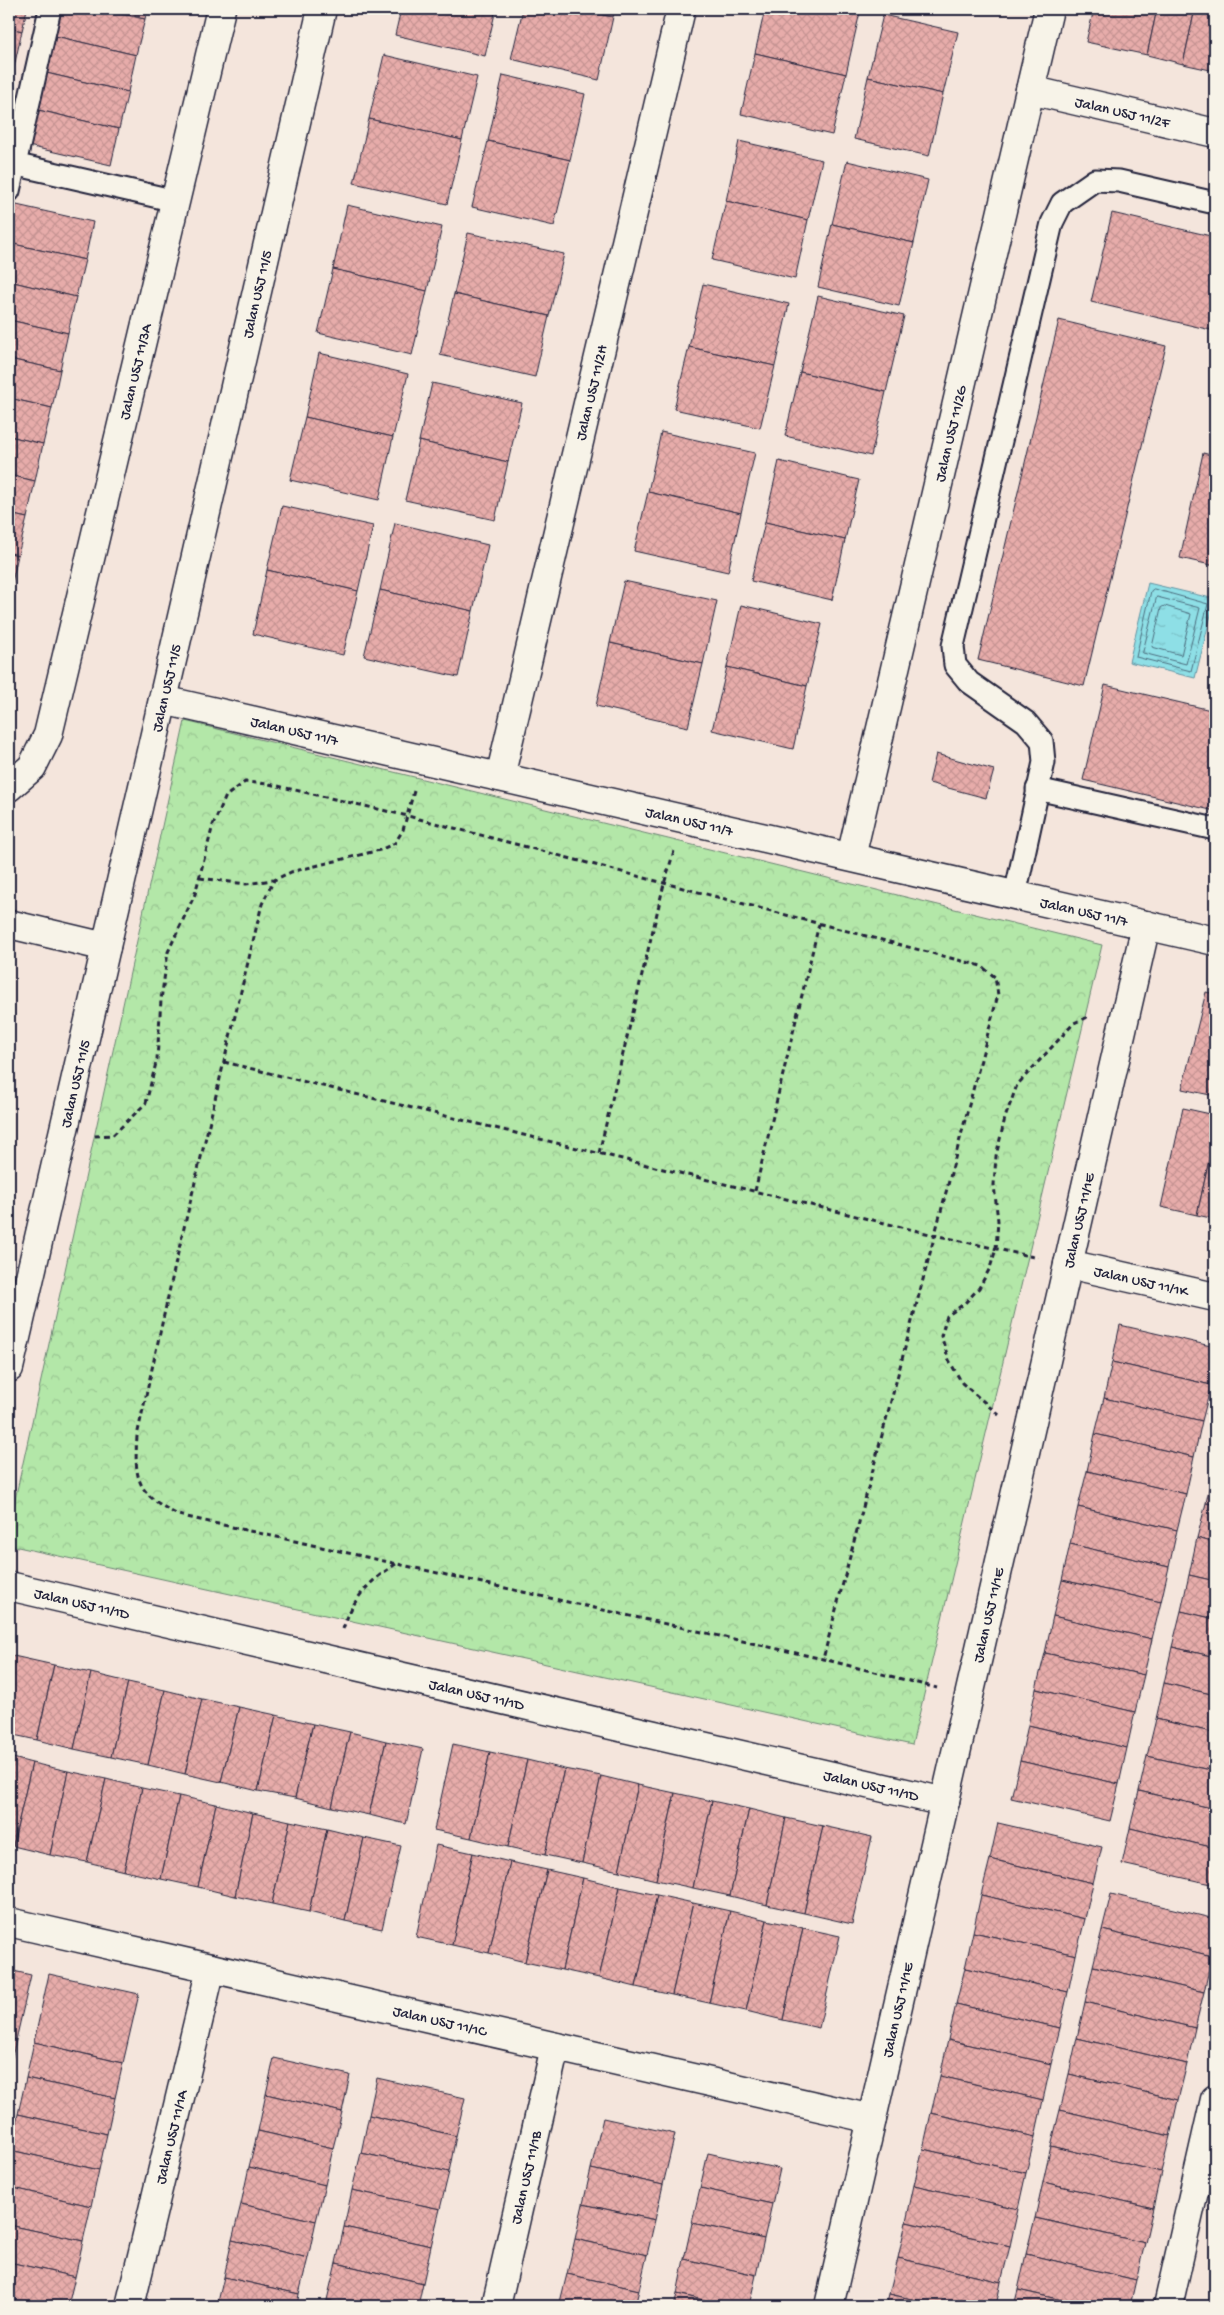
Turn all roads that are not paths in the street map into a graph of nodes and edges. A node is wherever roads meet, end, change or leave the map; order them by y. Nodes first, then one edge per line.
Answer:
1 (50, 9) edge
2 (221, 9) edge
3 (322, 9) edge
4 (681, 9) edge
5 (1049, 9) edge
6 (1030, 90) junction
7 (1215, 133) edge
8 (12, 163) edge
9 (9, 191) edge
10 (176, 201) junction
11 (1215, 202) edge
12 (163, 700) junction
13 (500, 777) junction
14 (9, 787) edge
15 (1037, 789) junction
16 (1215, 828) edge
17 (851, 857) junction
18 (1015, 895) junction
19 (9, 924) edge
20 (1146, 925) junction
21 (1215, 941) edge
22 (106, 947) junction
23 (1068, 1264) junction
24 (1215, 1298) edge
25 (9, 1368) edge
26 (9, 1586) edge
27 (944, 1802) junction
28 (9, 1922) edge
29 (210, 1968) junction
30 (555, 2047) junction
31 (1215, 2099) edge
32 (872, 2119) junction
33 (130, 2306) edge
34 (496, 2306) edge
35 (829, 2306) edge
36 (1168, 2306) edge

1 - 8 lane
2 - 10 street, Jalan USJ 11/3A
3 - 12 street, Jalan USJ 11/5
4 - 13 street, Jalan USJ 11/2H
5 - 6 street, Jalan USJ 11/2G
6 - 7 street, Jalan USJ 11/2F
6 - 17 street, Jalan USJ 11/2G
8 - 9 lane
8 - 10 lane
10 - 14 street, Jalan USJ 11/3A
11 - 15 lane
12 - 13 street, Jalan USJ 11/7
12 - 22 street, Jalan USJ 11/5
13 - 17 street, Jalan USJ 11/7
15 - 16 lane
15 - 18 lane
17 - 18 street, Jalan USJ 11/7
18 - 20 street, Jalan USJ 11/7
19 - 22 street
20 - 21 street, Jalan USJ 11/7
20 - 23 street, Jalan USJ 11/1E
22 - 25 street, Jalan USJ 11/5
23 - 24 street, Jalan USJ 11/1K
23 - 27 street, Jalan USJ 11/1E
26 - 27 street, Jalan USJ 11/1D
27 - 32 street, Jalan USJ 11/1E
28 - 29 street, Jalan USJ 11/1C
29 - 30 street, Jalan USJ 11/1C
29 - 33 street, Jalan USJ 11/1A
30 - 32 street, Jalan USJ 11/1C
30 - 34 street, Jalan USJ 11/1B
31 - 36 street
32 - 35 street, Jalan USJ 11/1E

